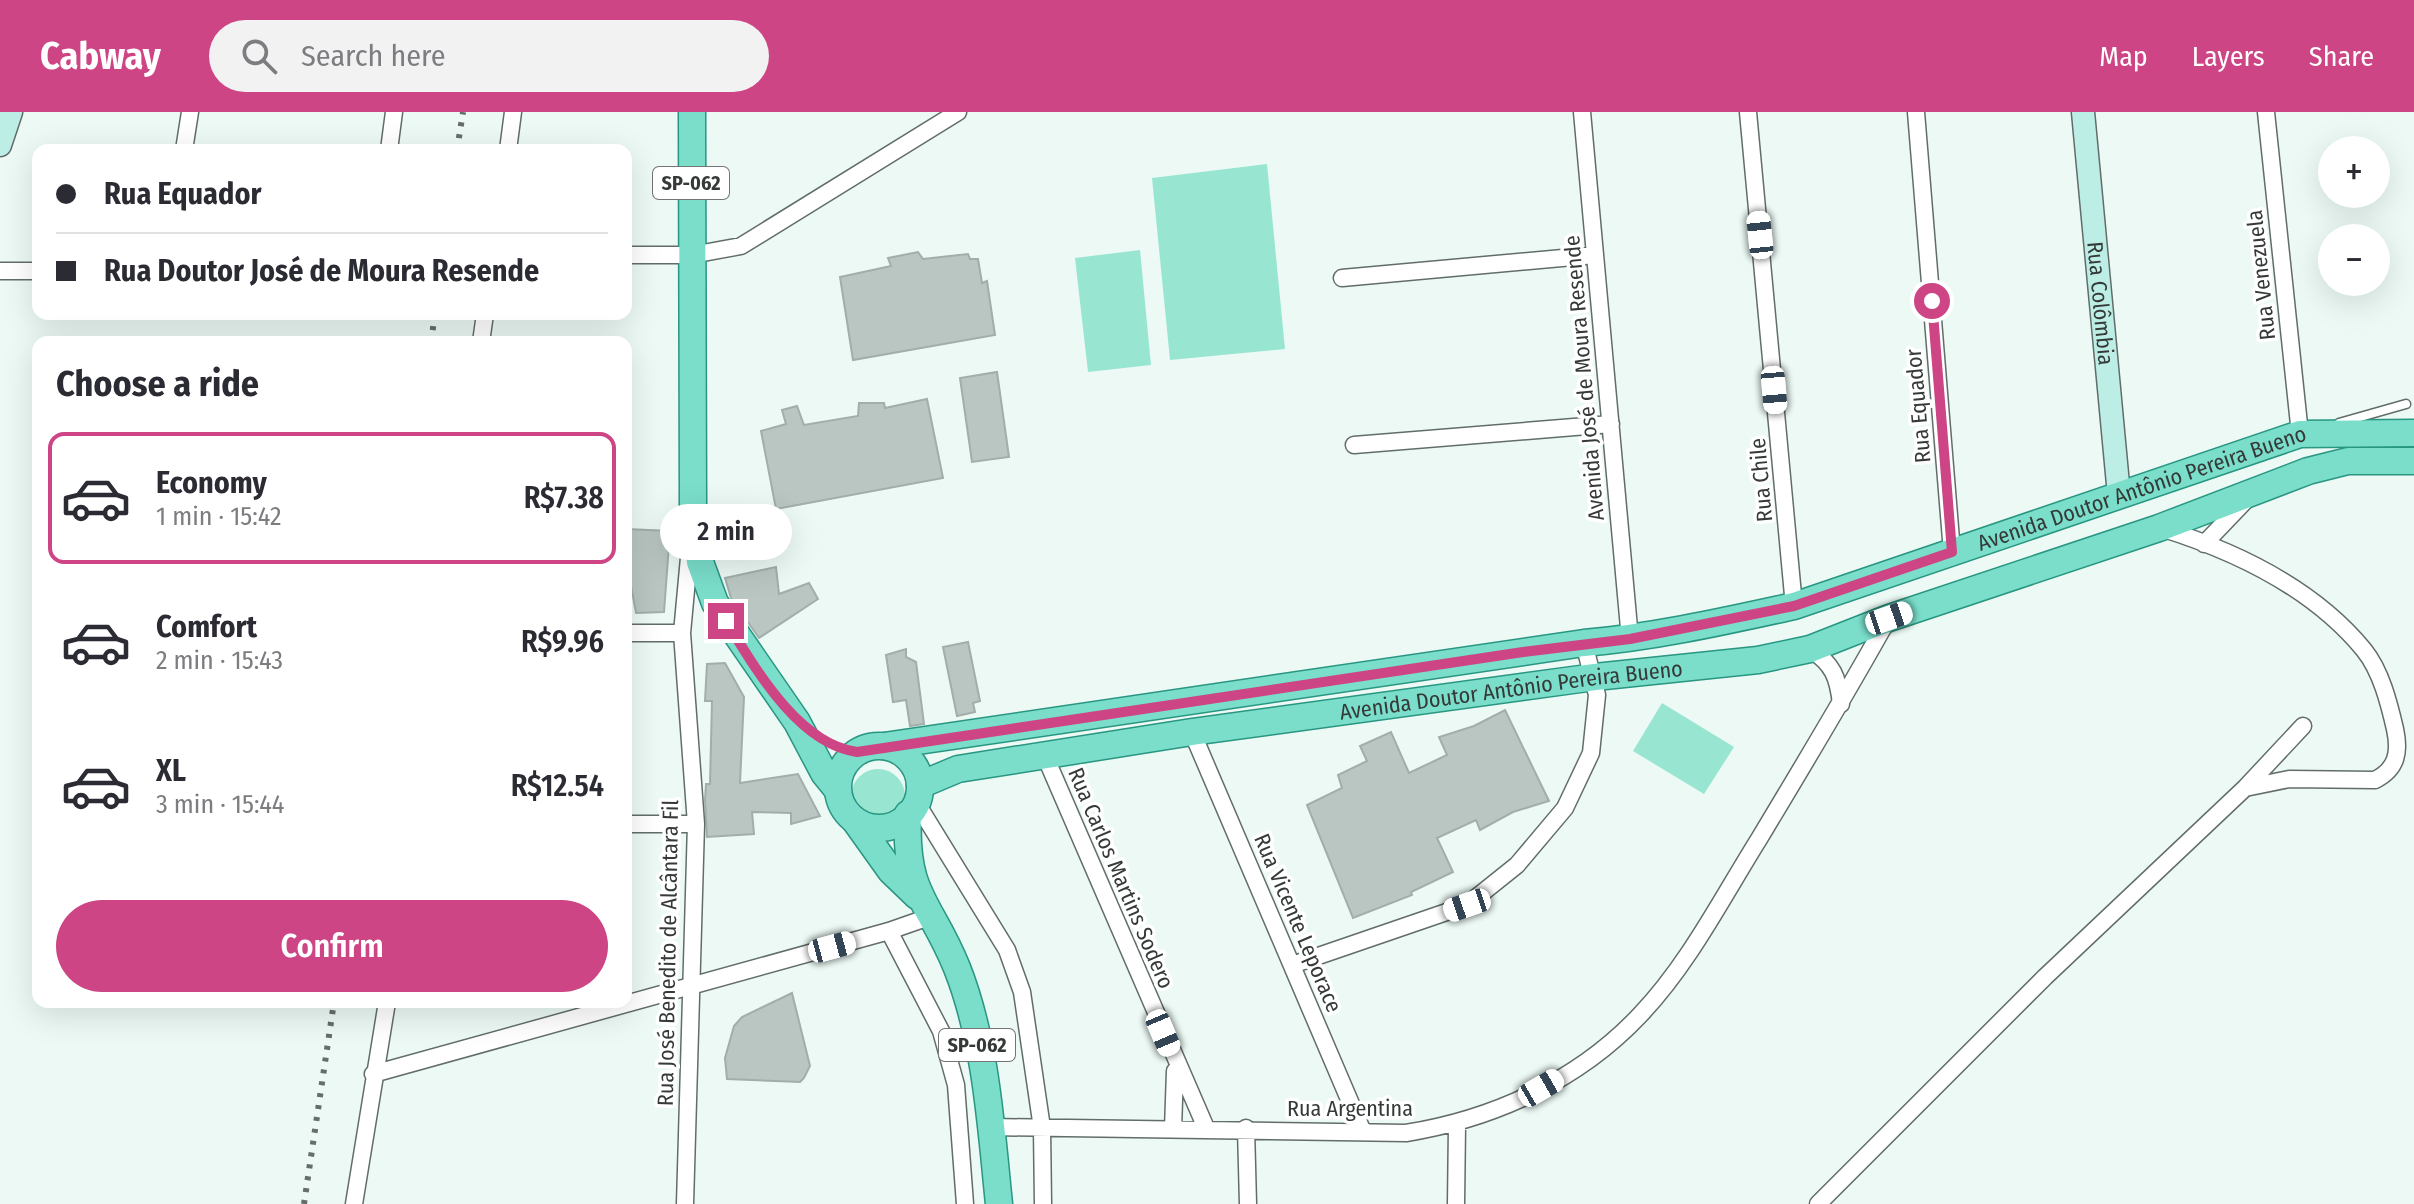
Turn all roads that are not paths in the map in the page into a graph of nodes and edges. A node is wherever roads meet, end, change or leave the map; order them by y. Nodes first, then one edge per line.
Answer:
1 (11, 112) edge
2 (190, 112) edge
3 (394, 112) edge
4 (513, 112) edge
5 (692, 112) edge
6 (958, 112) edge
7 (1582, 112) edge
8 (1748, 112) edge
9 (1916, 112) edge
10 (2083, 112) edge
11 (2266, 112) edge
12 (185, 144) edge
13 (390, 144) edge
14 (509, 144) edge
15 (0, 145) edge
16 (632, 255) edge
17 (692, 255) junction
18 (1595, 255) junction
19 (0, 271) edge
20 (32, 271) edge
21 (1342, 278) dead end
22 (2406, 404) dead end
23 (1611, 424) junction
24 (2414, 433) edge
25 (2300, 434) junction
26 (1354, 445) dead end
27 (2414, 461) edge
28 (2258, 489) junction
29 (2118, 495) junction
30 (693, 512) junction
31 (2151, 530) junction
32 (2117, 541) junction
33 (2204, 544) junction
34 (1952, 552) junction
35 (1794, 606) junction
36 (1889, 618) junction
37 (632, 633) edge
38 (682, 633) junction
39 (1630, 639) junction
40 (1584, 643) junction
41 (1810, 649) junction
42 (1595, 677) junction
43 (1841, 704) junction
44 (797, 722) junction
45 (2303, 726) dead end
46 (1192, 732) junction
47 (884, 746) junction
48 (857, 752) junction
49 (1045, 756) junction
50 (2245, 788) junction
51 (837, 789) junction
52 (915, 800) junction
53 (856, 822) junction
54 (632, 824) edge
55 (696, 824) junction
56 (924, 907) junction
57 (889, 931) junction
58 (1292, 965) junction
59 (689, 986) junction
60 (632, 1002) edge
61 (386, 1008) edge
62 (610, 1008) edge
63 (1175, 1061) junction
64 (373, 1074) junction
65 (1457, 1125) junction
66 (991, 1127) junction
67 (1042, 1128) junction
68 (1206, 1128) junction
69 (1246, 1128) junction
70 (1173, 1129) junction
71 (1363, 1132) junction
72 (354, 1204) edge
73 (685, 1204) edge
74 (965, 1204) edge
75 (999, 1204) edge
76 (1043, 1204) edge
77 (1248, 1204) edge
78 (1456, 1204) edge
79 (1818, 1204) edge

1 - 15 street
2 - 12 street
3 - 13 street
4 - 14 street
5 - 17 main road, SP-062
6 - 17 street
7 - 18 street, Avenida José de Moura Resende
8 - 35 street, Rua Chile
9 - 34 street, Rua Equador
10 - 29 street, Rua Colômbia
11 - 25 street, Rua Venezuela
16 - 17 street
17 - 30 main road, SP-062
18 - 21 street
18 - 23 street, Avenida José de Moura Resende
19 - 20 street
22 - 25 lane
23 - 26 street
23 - 39 street, Avenida José de Moura Resende
24 - 25 main road, Avenida Doutor Antônio Pereira Bueno
25 - 28 main road
25 - 29 main road, Avenida Doutor Antônio Pereira Bueno
27 - 28 main road, Avenida Doutor Antônio Pereira Bueno
28 - 31 main road, Avenida Doutor Antônio Pereira Bueno
28 - 33 street
29 - 31 main road
29 - 32 main road
29 - 34 main road, Avenida Doutor Antônio Pereira Bueno
30 - 38 street, Rua José Benedito de Alcântara Fil
30 - 44 main road, SP-062
31 - 32 main road, Avenida Doutor Antônio Pereira Bueno
31 - 33 street
32 - 36 main road, Avenida Doutor Antônio Pereira Bueno
33 - 50 street
34 - 35 main road, Avenida Doutor Antônio Pereira Bueno
35 - 39 main road, Avenida Doutor Antônio Pereira Bueno
36 - 41 main road, Avenida Doutor Antônio Pereira Bueno
36 - 43 street, Rua Argentina
37 - 38 street
38 - 55 street, Rua José Benedito de Alcântara Fil
39 - 40 main road, Avenida Doutor Antônio Pereira Bueno
40 - 42 street
40 - 47 main road, Avenida Doutor Antônio Pereira Bueno
41 - 42 main road, Avenida Doutor Antônio Pereira Bueno
41 - 43 street
42 - 46 main road, Avenida Doutor Antônio Pereira Bueno
42 - 58 street
43 - 65 street, Rua Argentina
44 - 48 main road, SP-062
44 - 51 main road, SP-062
45 - 50 street
46 - 49 main road, Avenida Doutor Antônio Pereira Bueno
46 - 58 street, Rua Vicente Leporace
47 - 48 main road
47 - 52 main road
48 - 51 main road
49 - 52 main road, Avenida Doutor Antônio Pereira Bueno
49 - 63 street, Rua Carlos Martins Sodero
50 - 79 street
51 - 53 main road, SP-062
52 - 53 main road
52 - 56 main road, SP-062
52 - 67 street
53 - 56 main road, SP-062
54 - 55 street
55 - 59 street, Rua José Benedito de Alcântara Fil
56 - 57 street
56 - 66 main road, SP-062
57 - 59 street
57 - 74 street
58 - 71 street, Rua Vicente Leporace
59 - 60 street
59 - 73 street, Rua José Benedito de Alcântara Fil
61 - 64 street
62 - 64 street
63 - 68 street, Rua Carlos Martins Sodero
63 - 70 street, Rua Carlos Martins Sodero
64 - 72 street
65 - 71 street, Rua Argentina
65 - 78 street
66 - 67 street, Rua Argentina
66 - 75 main road, SP-062
67 - 70 street, Rua Argentina
67 - 76 street
68 - 69 street, Rua Argentina
68 - 70 street, Rua Argentina
69 - 71 street, Rua Argentina
69 - 77 street

